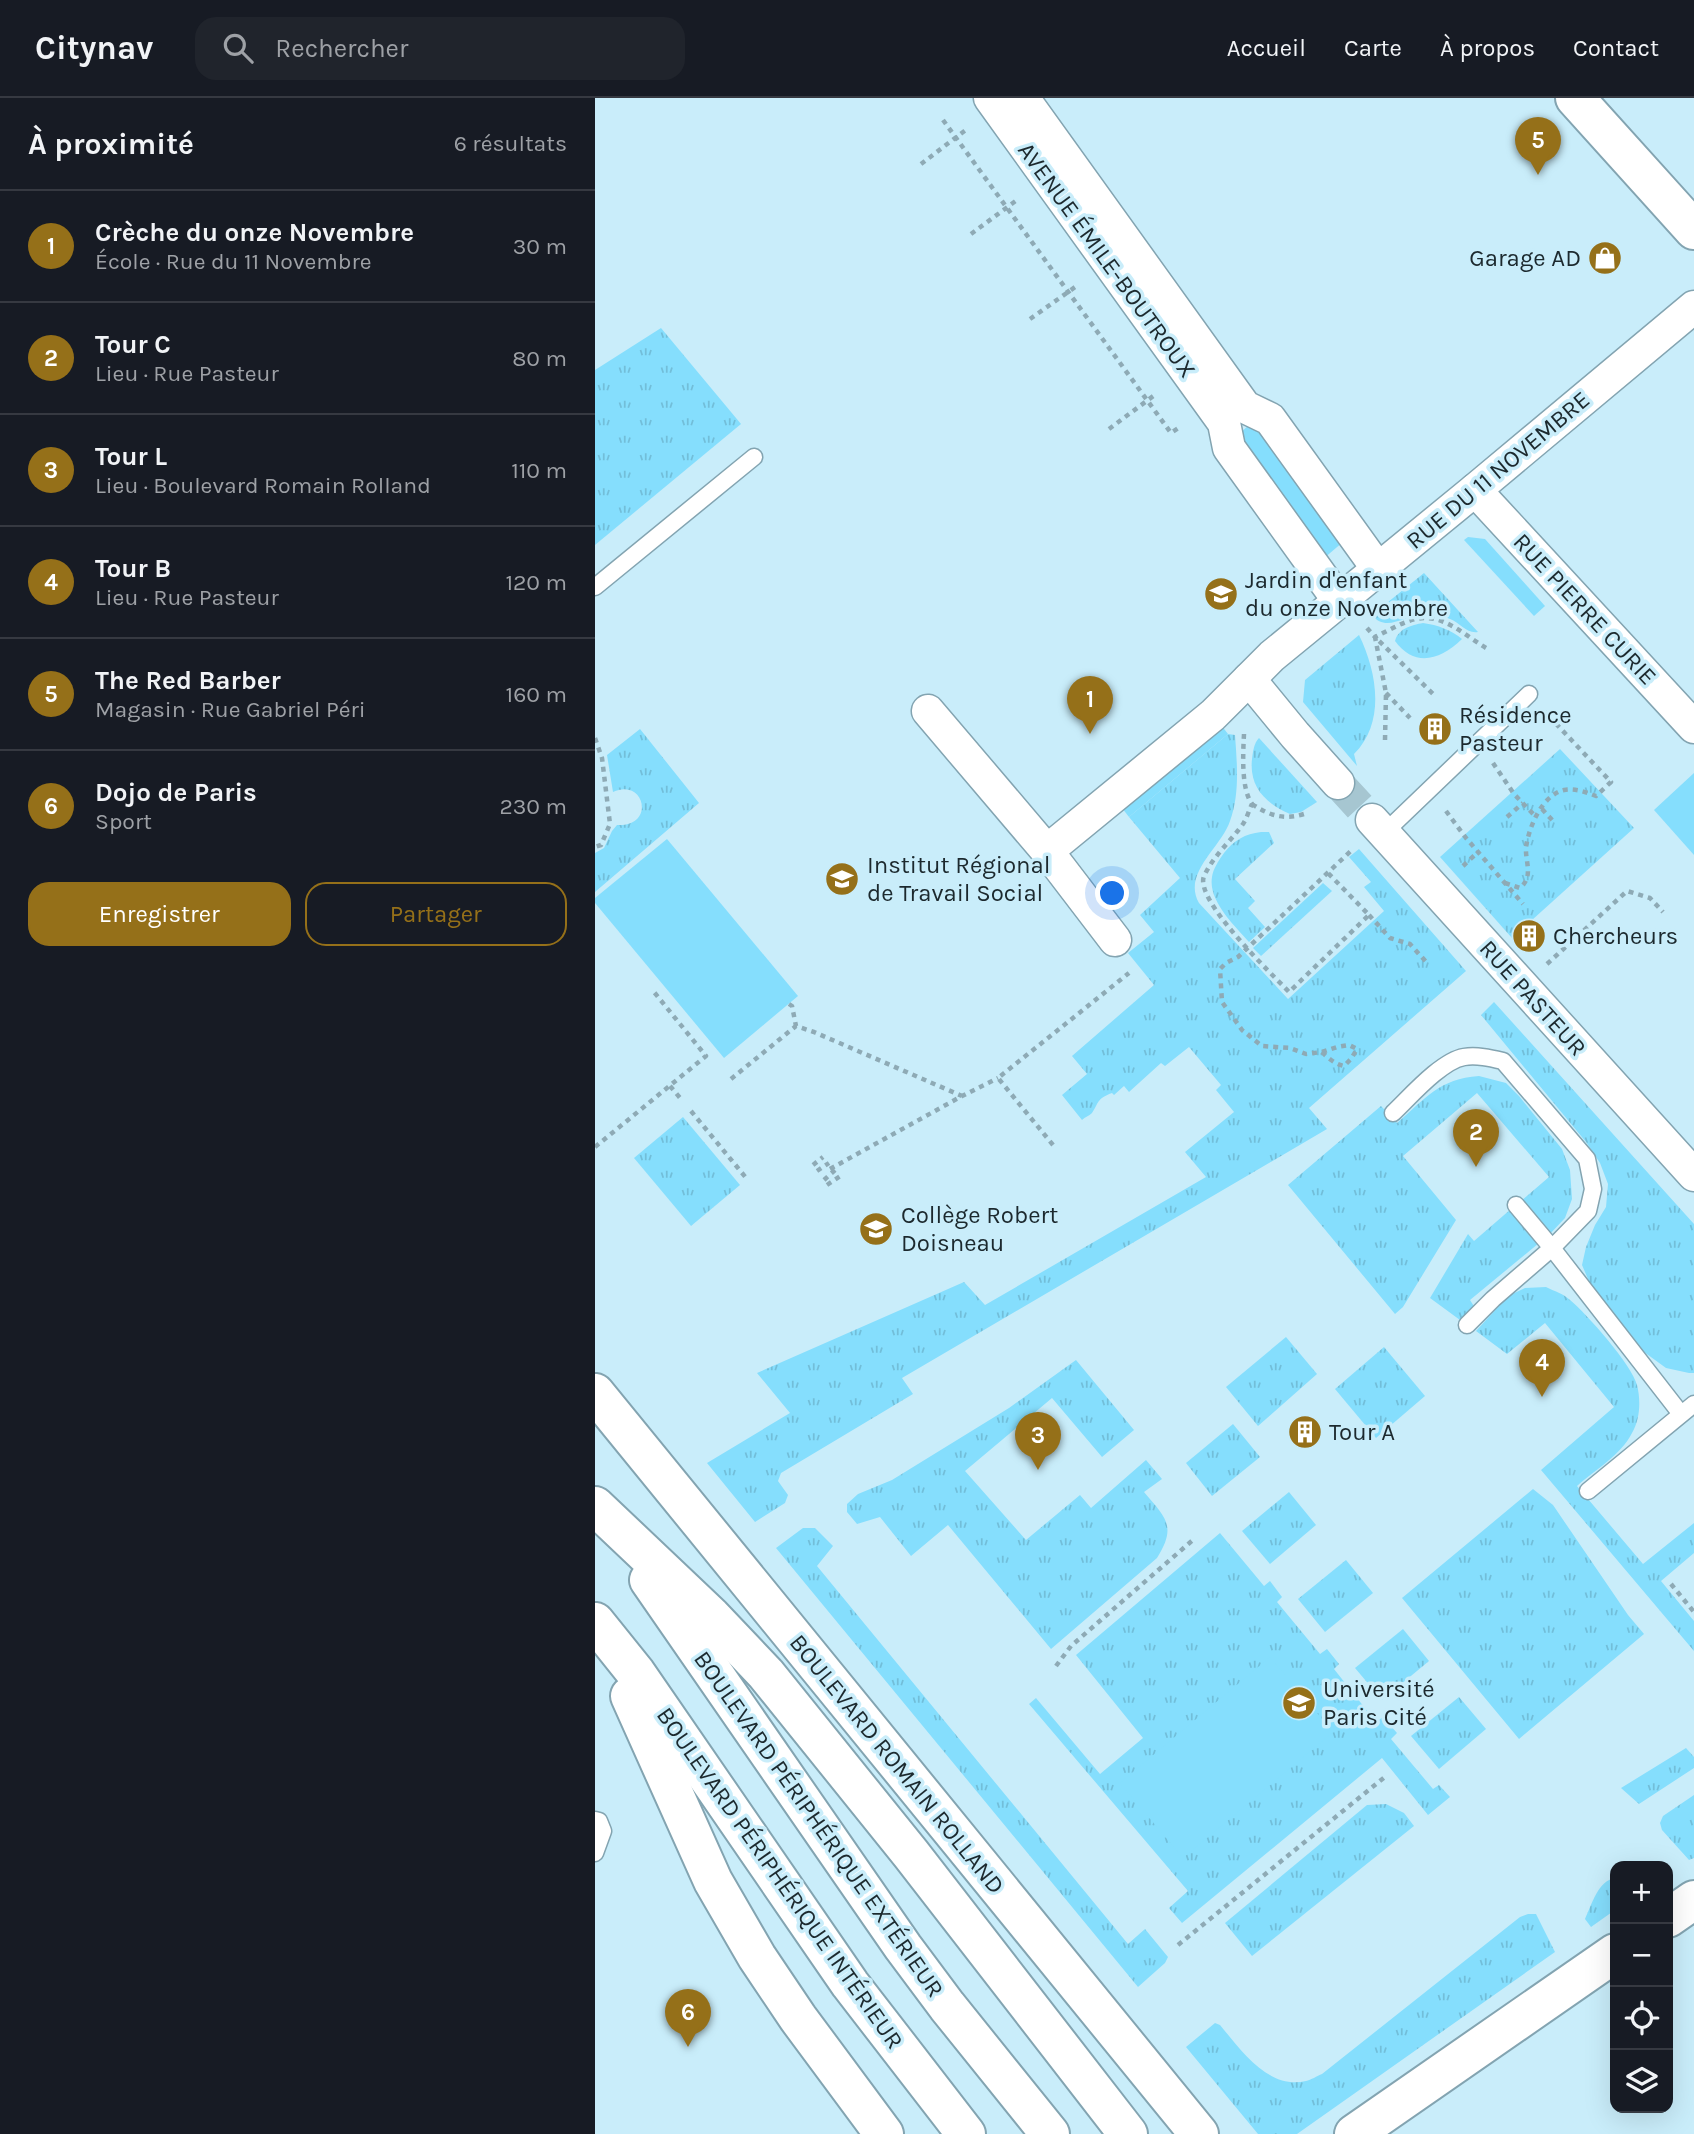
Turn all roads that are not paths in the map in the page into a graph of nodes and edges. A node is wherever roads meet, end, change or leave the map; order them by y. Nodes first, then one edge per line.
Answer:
1 (990, 98) edge
2 (1023, 98) edge
3 (1575, 98) edge
4 (1694, 230) edge
5 (1694, 307) edge
6 (1235, 415) junction
7 (754, 457) dead end
8 (1475, 490) junction
9 (1378, 569) junction
10 (595, 587) edge
11 (1339, 601) junction
12 (1249, 679) junction
13 (1529, 694) road end
14 (928, 711) dead end
15 (1694, 727) edge
16 (1338, 783) tunnel mouth
17 (1371, 833) joint
18 (1047, 851) junction
19 (1115, 940) dead end
20 (1393, 1113) dead end
21 (1694, 1175) edge
22 (1516, 1205) dead end
23 (1552, 1248) junction
24 (1467, 1325) dead end
25 (595, 1393) edge
26 (1688, 1409) edge
27 (1588, 1491) dead end
28 (595, 1508) edge
29 (596, 1623) edge
30 (595, 1820) edge
31 (595, 1853) edge
32 (1694, 1900) edge
33 (1673, 1915) edge
34 (1610, 1956) edge
35 (884, 2134) edge
36 (966, 2134) edge
37 (1050, 2134) edge
38 (1128, 2134) edge
39 (1199, 2134) edge
40 (1354, 2134) edge

1 - 6 street, AVENUE ÉMILE-BOUTROUX
2 - 6 street, AVENUE ÉMILE-BOUTROUX
3 - 4 main road
5 - 8 street, RUE DU 11 NOVEMBRE
6 - 9 street, AVENUE ÉMILE-BOUTROUX
6 - 11 street, AVENUE ÉMILE-BOUTROUX
7 - 10 lane
8 - 9 street, RUE DU 11 NOVEMBRE
8 - 15 street, RUE PIERRE CURIE
9 - 11 street, RUE DU 11 NOVEMBRE
11 - 12 street, RUE DU 11 NOVEMBRE
12 - 16 street
12 - 18 street, RUE DU 11 NOVEMBRE
13 - 17 lane
14 - 18 street
17 - 21 street, RUE PASTEUR
18 - 19 street
20 - 23 lane
22 - 23 lane
23 - 24 lane
23 - 26 lane
25 - 39 main road, BOULEVARD ROMAIN ROLLAND
26 - 27 lane
28 - 37 main road, BOULEVARD PÉRIPHÉRIQUE EXTÉRIEUR
28 - 38 main road
29 - 35 main road
29 - 36 main road, BOULEVARD PÉRIPHÉRIQUE INTÉRIEUR
30 - 31 lane
32 - 33 main road
34 - 40 main road

